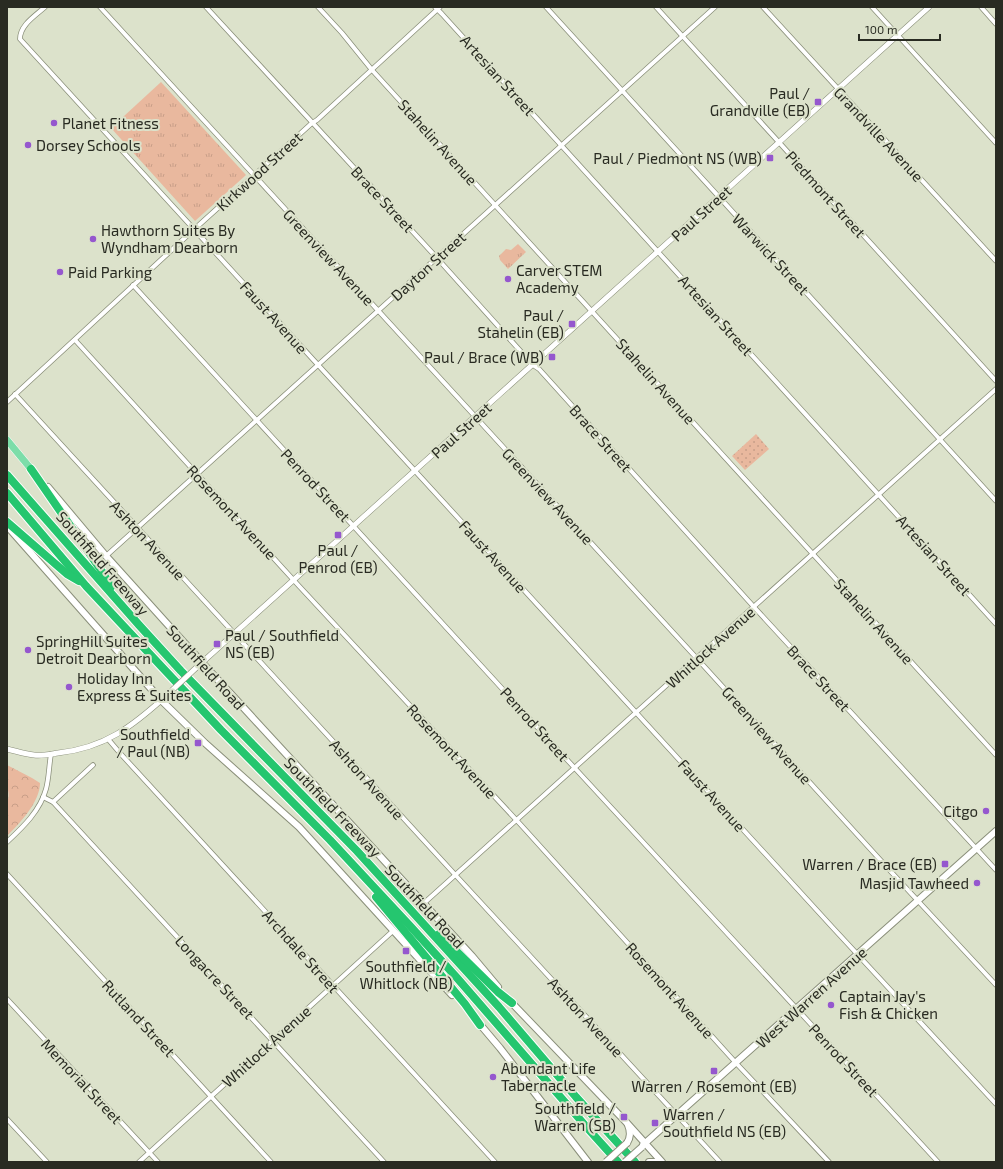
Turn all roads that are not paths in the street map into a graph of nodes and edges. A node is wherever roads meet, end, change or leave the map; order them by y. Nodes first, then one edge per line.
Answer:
1 (45, 7) edge
2 (100, 7) edge
3 (206, 7) edge
4 (318, 7) edge
5 (546, 7) edge
6 (656, 7) edge
7 (715, 7) edge
8 (763, 7) edge
9 (872, 7) edge
10 (929, 7) edge
11 (980, 7) edge
12 (438, 8) edge
13 (996, 24) edge
14 (898, 35) junction
15 (682, 36) junction
16 (372, 70) junction
17 (838, 89) junction
18 (622, 90) junction
19 (312, 123) junction
20 (779, 142) junction
21 (996, 142) edge
22 (562, 145) junction
23 (254, 175) junction
24 (719, 197) junction
25 (495, 205) junction
26 (194, 230) junction
27 (658, 252) junction
28 (436, 258) junction
29 (996, 261) edge
30 (133, 286) junction
31 (378, 311) junction
32 (592, 311) junction
33 (75, 340) junction
34 (318, 365) junction
35 (533, 365) junction
36 (996, 380) edge
37 (996, 389) edge
38 (15, 394) junction
39 (7, 402) edge
40 (475, 417) junction
41 (256, 421) junction
42 (7, 440) edge
43 (940, 440) junction
44 (31, 469) junction
45 (415, 471) junction
46 (197, 474) junction
47 (7, 475) edge
48 (7, 493) edge
49 (880, 495) junction
50 (996, 501) edge
51 (7, 522) edge
52 (7, 526) edge
53 (354, 526) junction
54 (137, 528) junction
55 (813, 555) junction
56 (106, 556) junction
57 (294, 580) junction
58 (86, 586) junction
59 (116, 598) junction
60 (754, 607) junction
61 (996, 624) edge
62 (235, 634) junction
63 (697, 658) junction
64 (202, 663) junction
65 (161, 700) junction
66 (636, 713) junction
67 (108, 739) junction
68 (7, 749) edge
69 (51, 754) junction
70 (996, 755) edge
71 (93, 766) dead end
72 (575, 768) junction
73 (43, 797) junction
74 (53, 802) junction
75 (516, 820) junction
76 (996, 831) edge
77 (7, 842) edge
78 (976, 849) junction
79 (356, 869) junction
80 (996, 870) edge
81 (7, 874) edge
82 (455, 875) junction
83 (382, 879) junction
84 (918, 901) junction
85 (423, 904) junction
86 (394, 930) junction
87 (858, 955) junction
88 (996, 985) edge
89 (333, 986) junction
90 (7, 999) edge
91 (512, 1003) junction
92 (797, 1009) junction
93 (480, 1025) junction
94 (273, 1040) junction
95 (736, 1063) junction
96 (211, 1097) junction
97 (996, 1104) edge
98 (677, 1116) junction
99 (7, 1119) edge
100 (626, 1122) junction
101 (644, 1145) junction
102 (149, 1153) junction
103 (588, 1161) edge
104 (46, 1162) edge
105 (139, 1162) edge
106 (158, 1162) edge
107 (271, 1162) edge
108 (384, 1162) edge
109 (495, 1162) edge
110 (606, 1162) edge
111 (618, 1162) edge
112 (625, 1162) edge
113 (635, 1162) edge
114 (649, 1162) edge
115 (656, 1162) edge
116 (662, 1162) edge
117 (720, 1162) edge
118 (829, 1162) edge
119 (938, 1162) edge

1 - 26 street, Faust Avenue
2 - 23 street, Greenview Avenue
3 - 19 street, Brace Street
4 - 16 street, Stahelin Avenue
5 - 18 street, Warwick Street
6 - 15 street, Piedmont Street
7 - 15 street, Dayton Street
8 - 17 street, Grandville Avenue
9 - 14 street
10 - 14 street, Paul Street
11 - 13 street
12 - 16 street, Kirkwood Street
12 - 22 street, Artesian Street
14 - 17 street, Paul Street
14 - 21 street
15 - 18 street, Dayton Street
15 - 20 street, Piedmont Street
16 - 19 street, Kirkwood Street
16 - 25 street, Stahelin Avenue
17 - 20 street, Paul Street
17 - 29 street, Grandville Avenue
18 - 22 street, Dayton Street
18 - 24 street, Warwick Street
19 - 23 street, Kirkwood Street
19 - 28 street, Brace Street
20 - 24 street, Paul Street
20 - 36 street, Piedmont Street
22 - 25 street, Dayton Street
22 - 27 street, Artesian Street
23 - 26 street, Kirkwood Street
23 - 31 street, Greenview Avenue
24 - 27 street, Paul Street
24 - 43 street, Warwick Street
25 - 28 street, Dayton Street
25 - 32 street, Stahelin Avenue
26 - 30 street, Kirkwood Street
26 - 34 street, Faust Avenue
27 - 32 street, Paul Street
27 - 49 street, Artesian Street
28 - 31 street, Dayton Street
28 - 35 street, Brace Street
30 - 33 street, Kirkwood Street
30 - 41 street, Penrod Street
31 - 34 street, Dayton Street
31 - 40 street, Greenview Avenue
32 - 35 street, Paul Street
32 - 55 street, Stahelin Avenue
33 - 38 street, Kirkwood Street
33 - 46 street, Rosemont Avenue
34 - 41 street, Dayton Street
34 - 45 street, Faust Avenue
35 - 40 street, Paul Street
35 - 60 street, Brace Street
37 - 43 street, Whitlock Avenue
38 - 39 street, Kirkwood Street
38 - 54 street, Ashton Avenue
40 - 45 street, Paul Street
40 - 63 street, Greenview Avenue
41 - 46 street, Dayton Street
41 - 53 street, Penrod Street
42 - 44 main road
43 - 49 street, Whitlock Avenue
43 - 50 street, Warwick Street
44 - 56 main road, Southfield Road
44 - 59 highway
45 - 53 street, Paul Street
45 - 66 street, Faust Avenue
46 - 54 street, Dayton Street
46 - 57 street, Rosemont Avenue
47 - 59 highway, Southfield Freeway
48 - 58 highway, Southfield Freeway
49 - 55 street, Whitlock Avenue
49 - 61 street, Artesian Street
51 - 58 highway
52 - 65 main road
53 - 57 street, Paul Street
53 - 72 street, Penrod Street
54 - 56 street, Dayton Street
54 - 62 street, Ashton Avenue
55 - 60 street, Whitlock Avenue
55 - 70 street, Stahelin Avenue
56 - 64 main road, Southfield Road
57 - 62 street, Paul Street
57 - 75 street, Rosemont Avenue
58 - 79 highway, Southfield Freeway
59 - 83 highway, Southfield Freeway
60 - 63 street, Whitlock Avenue
60 - 78 street, Brace Street
62 - 64 street, Paul Street
62 - 82 street, Ashton Avenue
63 - 66 street, Whitlock Avenue
63 - 84 street, Greenview Avenue
64 - 65 street, Paul Street, bridge
64 - 85 main road, Southfield Road
65 - 67 street, Paul Street
65 - 86 main road
66 - 72 street, Whitlock Avenue
66 - 87 street, Faust Avenue
67 - 69 street, Paul Street
67 - 89 street, Archdale Street
68 - 69 street, Paul Street
69 - 73 street
71 - 74 street
72 - 75 street, Whitlock Avenue
72 - 92 street, Penrod Street
73 - 74 street, Longacre Street
73 - 77 street
74 - 94 street, Longacre Street
75 - 82 street, Whitlock Avenue
75 - 95 street, Rosemont Avenue
76 - 78 main road, West Warren Avenue
78 - 80 street, Brace Street
78 - 84 main road, West Warren Avenue
79 - 93 highway
79 - 111 highway, Southfield Freeway
81 - 96 street, Rutland Street
82 - 85 street, Whitlock Avenue
82 - 98 street, Ashton Avenue
83 - 91 highway
83 - 113 highway, Southfield Freeway
84 - 87 main road, West Warren Avenue
84 - 88 street, Greenview Avenue
85 - 91 main road, Southfield Road
86 - 89 street, Whitlock Avenue
86 - 93 main road
87 - 92 main road, West Warren Avenue
87 - 97 street, Faust Avenue
89 - 94 street, Whitlock Avenue
89 - 109 street, Archdale Street
90 - 102 street, Memorial Street
91 - 100 main road, Southfield Road
92 - 95 main road, West Warren Avenue
92 - 119 street, Penrod Street
93 - 103 main road
94 - 96 street, Whitlock Avenue
94 - 108 street, Longacre Street
95 - 98 main road, West Warren Avenue
95 - 118 street, Rosemont Avenue
96 - 102 street, Whitlock Avenue
96 - 107 street, Rutland Street
98 - 101 main road, West Warren Avenue
98 - 117 street, Ashton Avenue
99 - 104 street
100 - 101 main road, Southfield Road
100 - 110 main road, bridge
101 - 112 main road, West Warren Avenue, bridge
101 - 116 main road, Southfield Road
102 - 105 street, Whitlock Avenue
102 - 106 street, Memorial Street
114 - 115 main road

